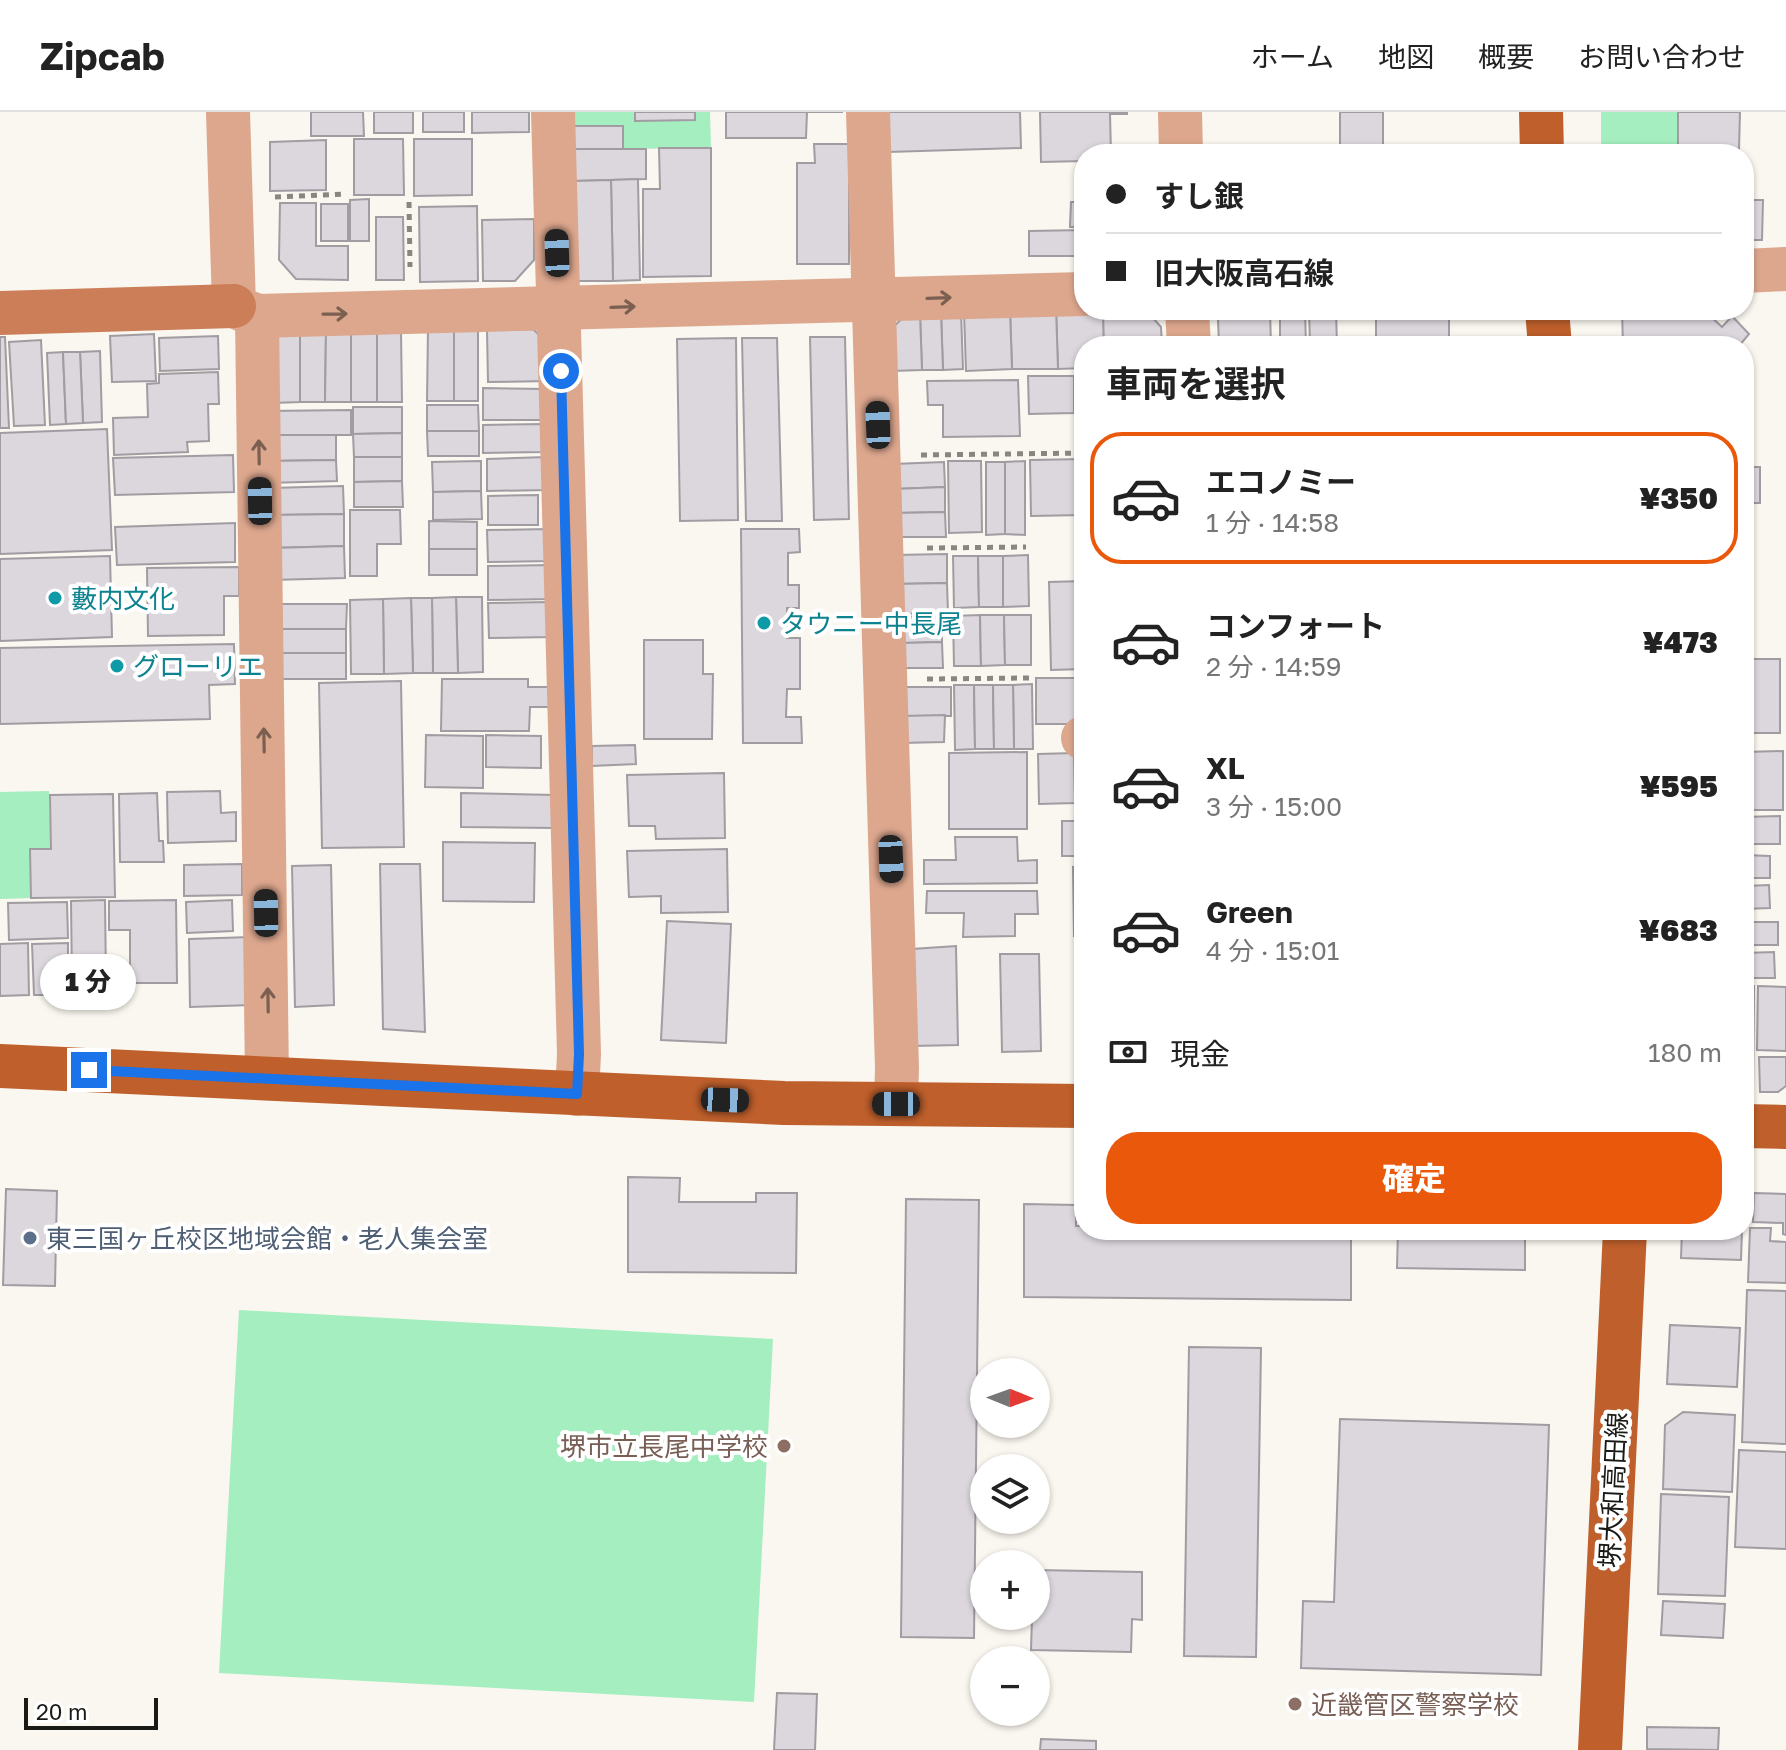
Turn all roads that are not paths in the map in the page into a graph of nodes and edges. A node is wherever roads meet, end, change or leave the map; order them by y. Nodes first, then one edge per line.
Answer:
1 (228, 112) edge
2 (553, 112) edge
3 (868, 112) edge
4 (1180, 112) edge
5 (1541, 112) edge
6 (1181, 144) edge
7 (1542, 144) edge
8 (1786, 269) edge
9 (1754, 271) edge
10 (1074, 294) edge
11 (874, 300) junction
12 (559, 309) junction
13 (245, 311) junction
14 (0, 313) edge
15 (0, 1066) edge
16 (267, 1078) junction
17 (577, 1094) junction
18 (896, 1104) junction
19 (1074, 1106) edge
20 (1754, 1126) edge
21 (1786, 1127) edge
22 (1625, 1240) edge
23 (1600, 1750) edge

1 - 13 street
2 - 12 street
3 - 11 street
4 - 6 street
5 - 7 main road
8 - 9 street
11 -> 10 street
12 -> 11 street
11 - 18 street
13 -> 12 street
12 - 17 street
13 - 14 street
16 -> 13 street
15 - 16 main road
16 - 17 main road
17 - 18 main road
18 - 19 main road
20 - 21 main road
22 - 23 main road, 堺大和高田線

